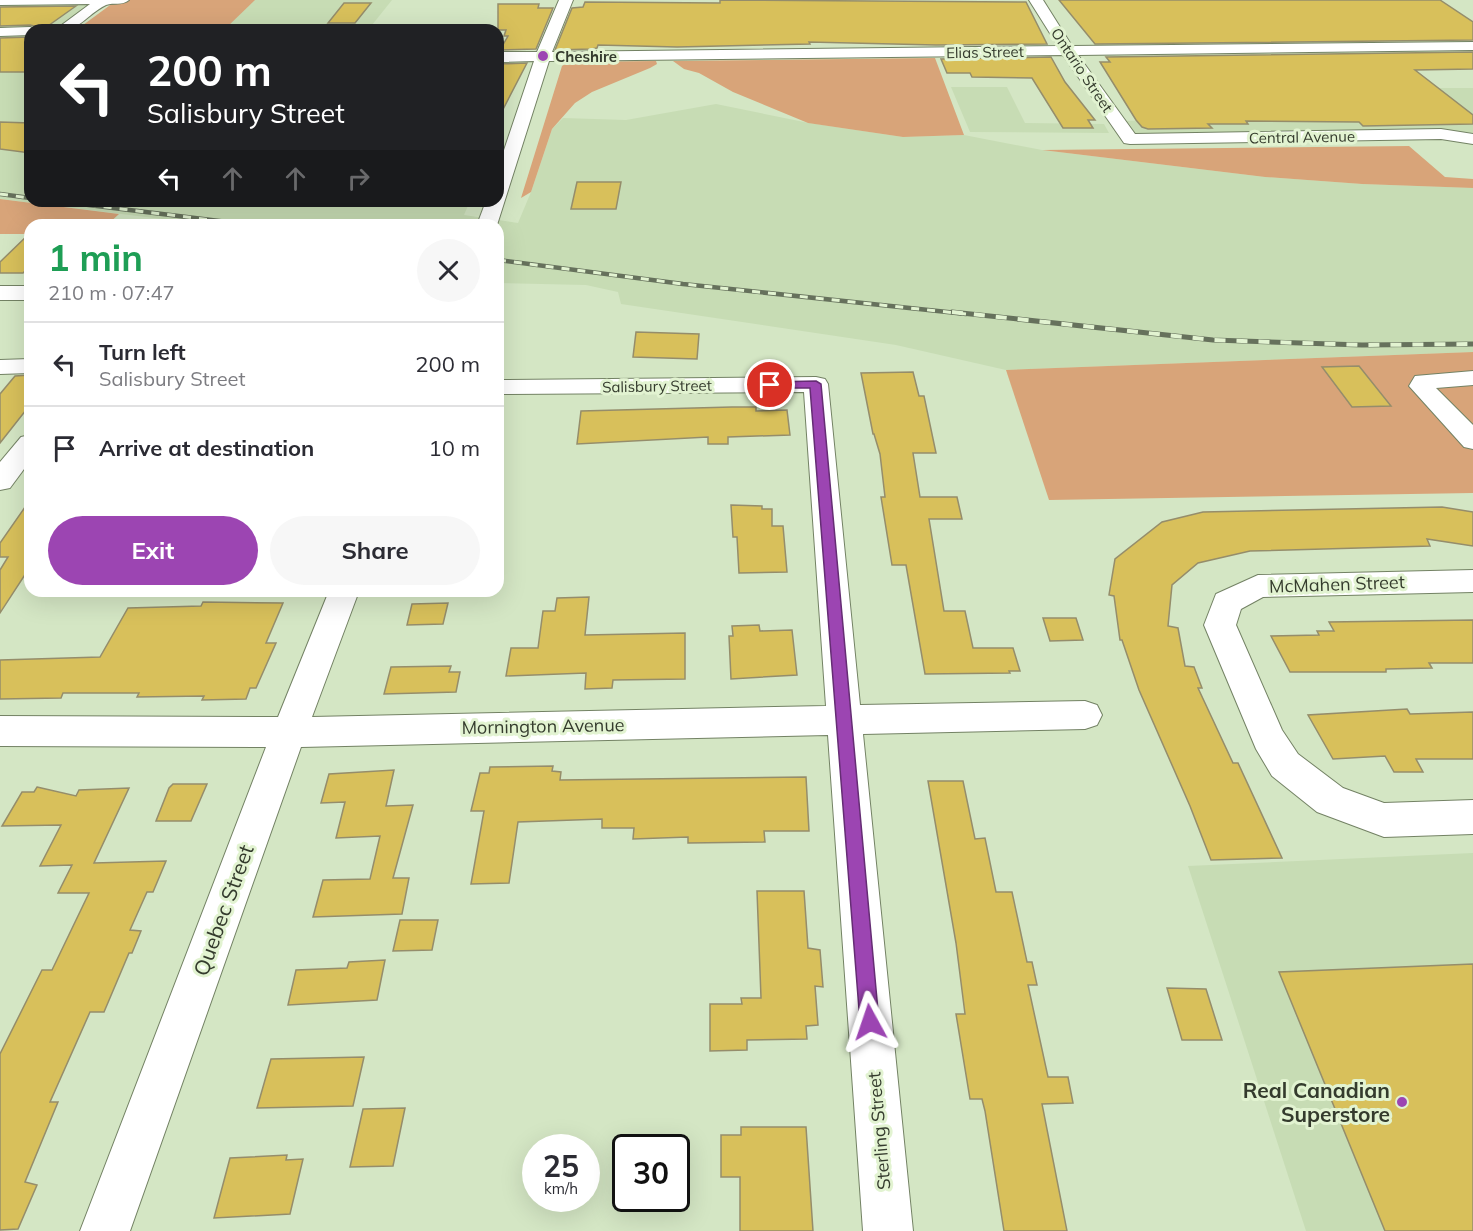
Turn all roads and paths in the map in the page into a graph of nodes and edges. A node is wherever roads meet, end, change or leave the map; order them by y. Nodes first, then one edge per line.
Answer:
1 (104, 0) edge
2 (122, 0) edge
3 (566, 0) edge
4 (1036, 0) edge
5 (0, 1) edge
6 (70, 24) edge
7 (24, 31) edge
8 (0, 32) edge
9 (1473, 46) edge
10 (1068, 51) junction
11 (543, 56) junction
12 (504, 57) edge
13 (1130, 139) joint
14 (1473, 139) edge
15 (504, 177) edge
16 (0, 293) edge
17 (24, 293) edge
18 (24, 366) edge
19 (0, 367) edge
20 (1473, 378) edge
21 (816, 384) joint
22 (504, 387) edge
23 (1473, 413) edge
24 (1447, 414) junction
25 (1473, 441) edge
26 (1473, 581) edge
27 (342, 597) edge
28 (1085, 715) dead end
29 (843, 720) junction
30 (0, 731) edge
31 (289, 732) junction
32 (1473, 817) edge
33 (105, 1231) edge
34 (888, 1231) edge

1 - 2 street
1 - 5 street
1 - 6 street
3 - 11 street
4 - 10 street, Ontario Street
7 - 8 street
9 - 10 street, Elias Street
10 - 11 street, Elias Street
10 - 13 street, Ontario Street
11 - 12 street, Elias Street
11 - 15 street
13 - 14 street, Central Avenue
16 - 17 street
18 - 19 street
20 - 24 street
21 - 22 street, Salisbury Street
21 - 29 street, Sterling Street
23 - 24 street
24 - 25 street
26 - 32 street, McMahen Street
27 - 31 street, Quebec Street
28 - 29 street, Mornington Avenue
29 - 31 street, Mornington Avenue
29 - 34 street, Sterling Street
30 - 31 street, Mornington Avenue
31 - 33 street, Quebec Street

